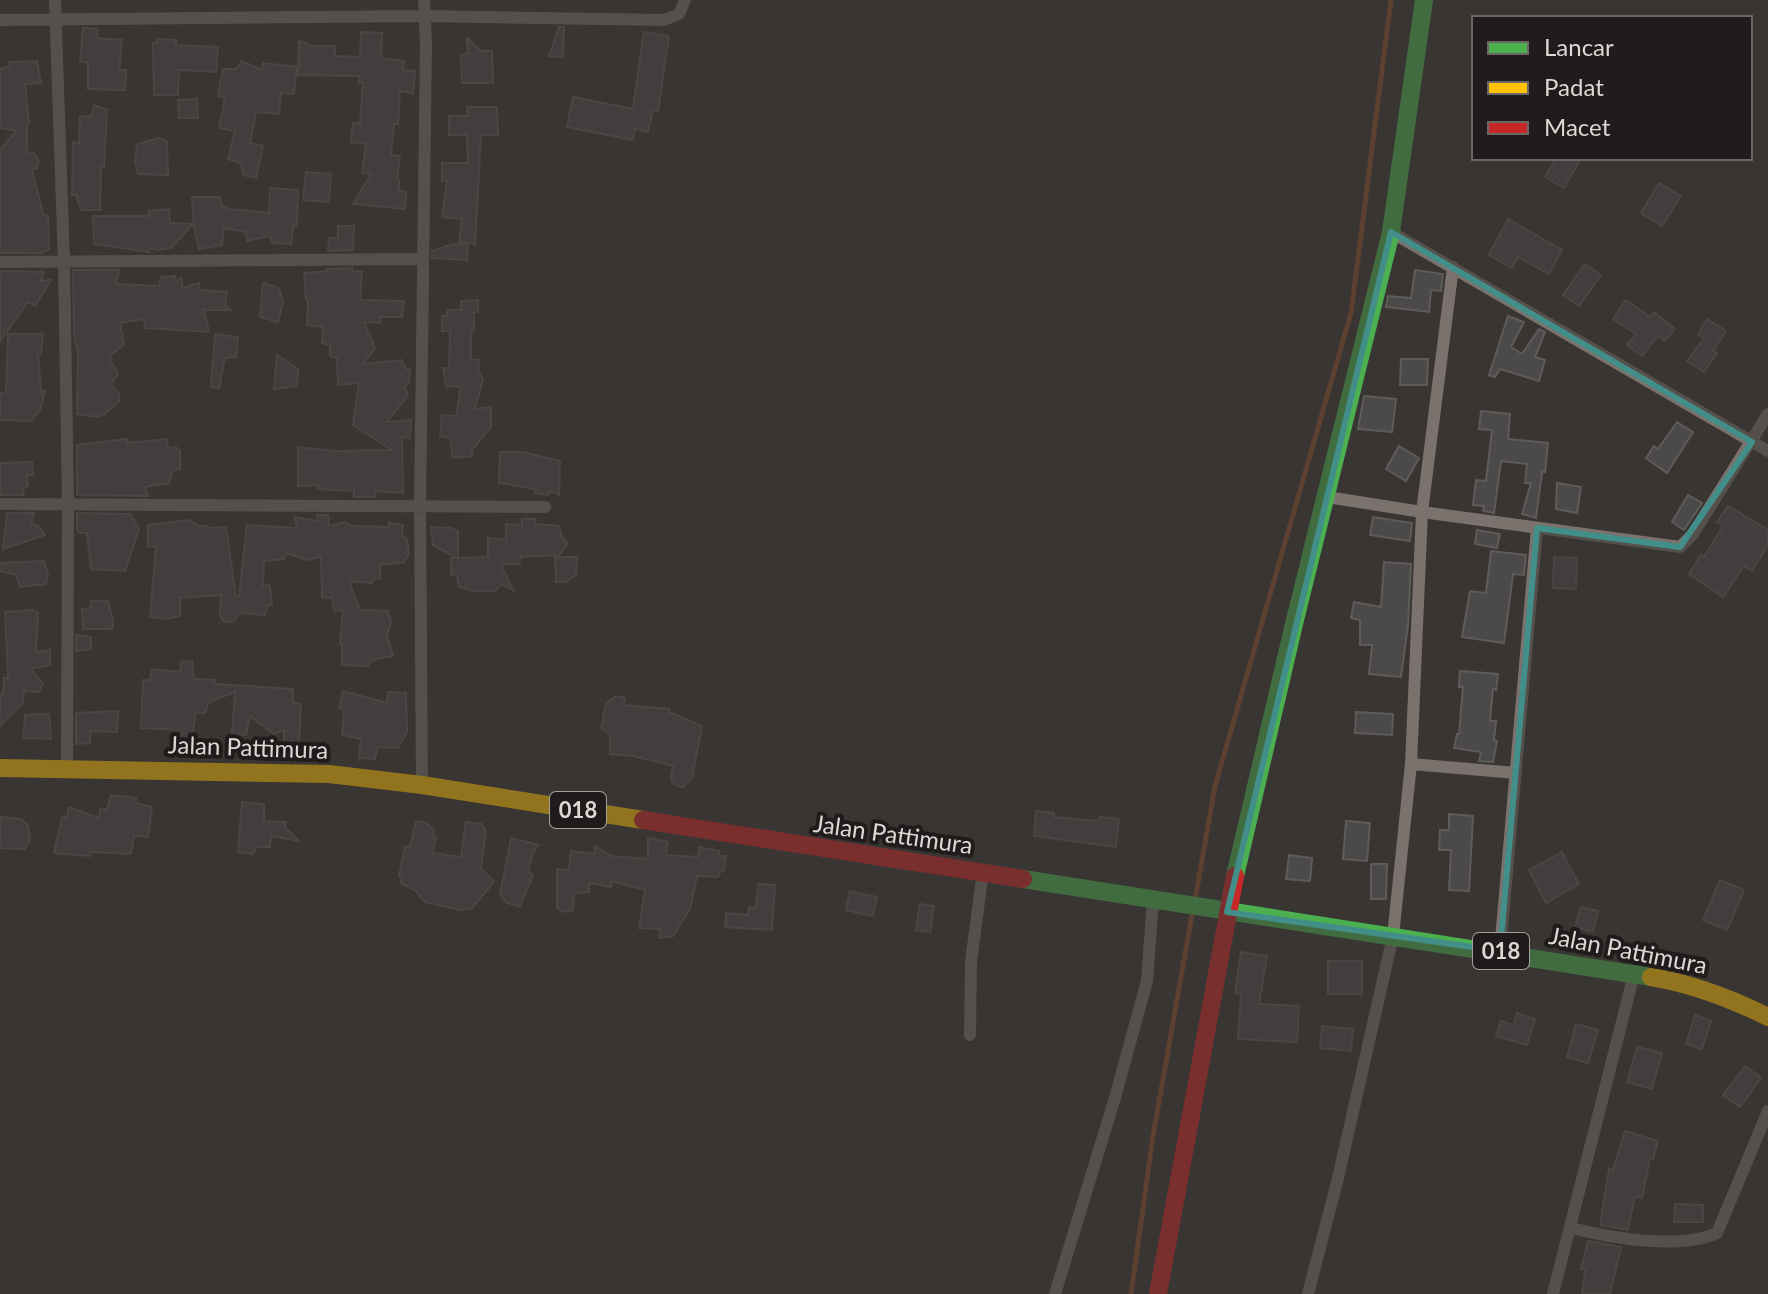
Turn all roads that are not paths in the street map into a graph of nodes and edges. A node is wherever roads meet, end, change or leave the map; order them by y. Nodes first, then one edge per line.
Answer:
1 (55, 0) edge
2 (424, 0) edge
3 (685, 0) edge
4 (1424, 0) edge
5 (424, 16) junction
6 (0, 20) edge
7 (56, 21) junction
8 (1391, 232) junction
9 (423, 259) junction
10 (0, 262) edge
11 (64, 262) junction
12 (1453, 267) junction
13 (1768, 414) edge
14 (1752, 442) junction
15 (1768, 451) edge
16 (1327, 497) junction
17 (0, 504) edge
18 (68, 504) junction
19 (420, 504) junction
20 (545, 507) dead end
21 (1422, 512) junction
22 (1537, 528) junction
23 (1411, 764) junction
24 (0, 768) edge
25 (67, 768) junction
26 (1516, 773) junction
27 (422, 785) junction
28 (983, 872) junction
29 (1153, 900) junction
30 (1227, 912) junction
31 (1393, 936) junction
32 (1500, 951) junction
33 (1634, 974) junction
34 (1768, 1017) edge
35 (970, 1035) dead end
36 (1768, 1111) edge
37 (1571, 1228) junction
38 (1055, 1294) edge
39 (1158, 1294) edge
40 (1308, 1294) edge
41 (1553, 1294) edge

1 - 7 street
2 - 5 street
3 - 5 street
4 - 8 main road
5 - 7 street
5 - 9 street
6 - 7 street
7 - 11 street
8 - 12 street
8 - 16 main road
9 - 11 street
9 - 19 street
10 - 11 street
11 - 18 street
12 - 14 street
12 - 21 street
13 - 14 street
14 - 15 street
14 - 22 street
16 - 21 street
16 - 30 main road
17 - 18 street
18 - 19 street
18 - 25 street
19 - 20 street
19 - 27 street
21 - 22 street
21 - 23 street
22 - 26 street
23 - 26 street
23 - 31 street
24 - 25 main road, Jalan Pattimura / 018
25 - 27 main road, Jalan Pattimura / 018
26 - 32 street
27 - 28 main road, Jalan Pattimura / 018
28 - 29 main road, Jalan Pattimura / 018
28 - 35 street
29 - 30 main road, Jalan Pattimura
29 - 38 street
30 - 31 main road, Jalan Pattimura / 018
30 - 39 main road
31 - 32 main road, Jalan Pattimura / 018
31 - 40 street
32 - 33 main road, Jalan Pattimura / 018
33 - 34 main road, Jalan Pattimura / 018
33 - 37 street
36 - 37 street
37 - 41 street

